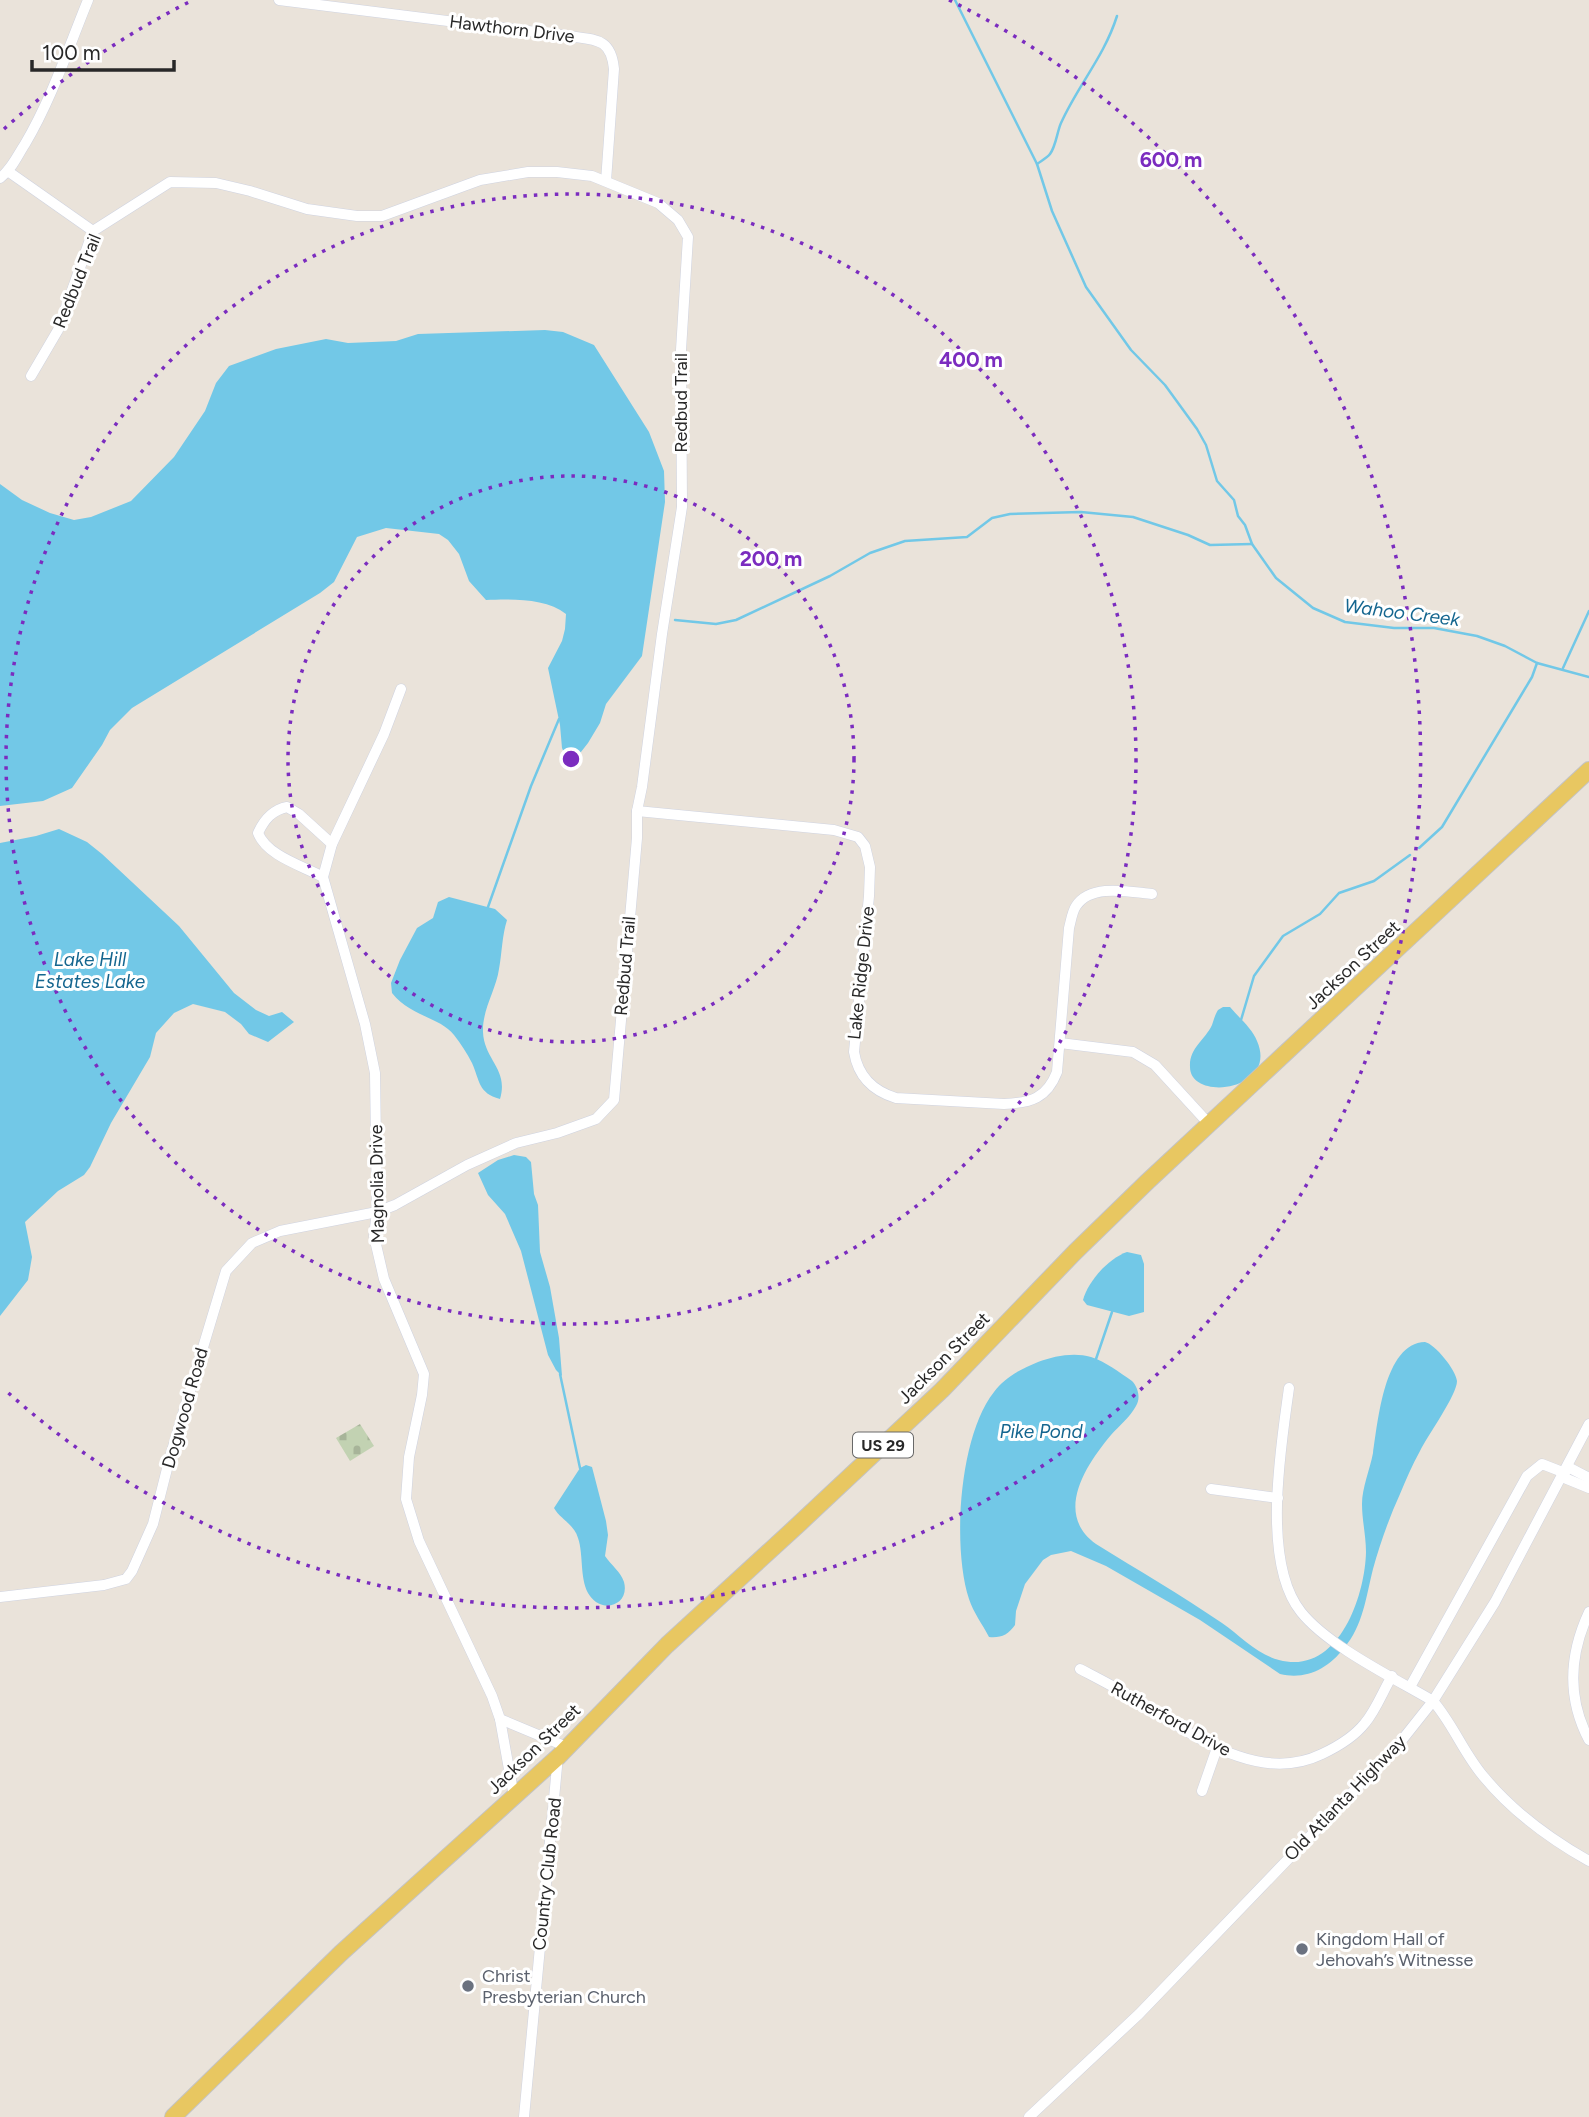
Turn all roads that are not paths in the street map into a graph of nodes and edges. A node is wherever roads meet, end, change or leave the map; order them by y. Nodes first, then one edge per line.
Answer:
1 (88, 0) edge
2 (279, 0) edge
3 (4, 175) edge
4 (606, 181) junction
5 (93, 231) junction
6 (31, 376) dead end
7 (401, 689) dead end
8 (1589, 770) edge
9 (637, 811) junction
10 (332, 844) junction
11 (323, 877) junction
12 (1152, 894) dead end
13 (1060, 1043) junction
14 (1210, 1125) junction
15 (377, 1212) junction
16 (1289, 1388) dead end
17 (1589, 1424) edge
18 (1565, 1472) junction
19 (1589, 1478) edge
20 (1589, 1488) edge
21 (1210, 1489) dead end
22 (1278, 1498) junction
23 (0, 1597) edge
24 (1589, 1612) edge
25 (1080, 1669) dead end
26 (1392, 1676) junction
27 (1410, 1687) junction
28 (1433, 1701) junction
29 (500, 1719) junction
30 (1589, 1740) edge
31 (1217, 1748) junction
32 (563, 1751) junction
33 (1202, 1791) dead end
34 (513, 1797) junction
35 (1589, 1861) edge
36 (173, 2117) edge
37 (524, 2117) edge
38 (1029, 2117) edge

1 - 3 street
2 - 4 street, Hawthorn Drive
3 - 5 street
4 - 5 street, Redbud Trail
4 - 9 street, Redbud Trail
5 - 6 street, Redbud Trail
7 - 10 street
8 - 14 main road, Jackson Street / US 29
9 - 13 street, Lake Ridge Drive
9 - 15 street, Redbud Trail
10 - 11 street
10 - 11 street
11 - 15 street, Magnolia Drive
12 - 13 street, Lake Ridge Drive
13 - 14 street
14 - 32 main road, Jackson Street / US 29
15 - 23 street, Dogwood Road
15 - 29 street, Magnolia Drive
16 - 22 street
17 - 18 street, Old Atlanta Highway
18 - 19 street
18 - 20 street
18 - 27 street
18 - 28 street, Old Atlanta Highway
21 - 22 street
22 - 26 street
24 - 30 street
25 - 31 street, Rutherford Drive
26 - 27 street
26 - 31 street, Rutherford Drive
27 - 28 street
28 - 35 street
28 - 38 street, Old Atlanta Highway
29 - 32 street
29 - 34 street, Magnolia Drive
31 - 33 street
32 - 34 main road, Jackson Street / US 29
32 - 37 street, Country Club Road
34 - 36 main road, Jackson Street / US 29

